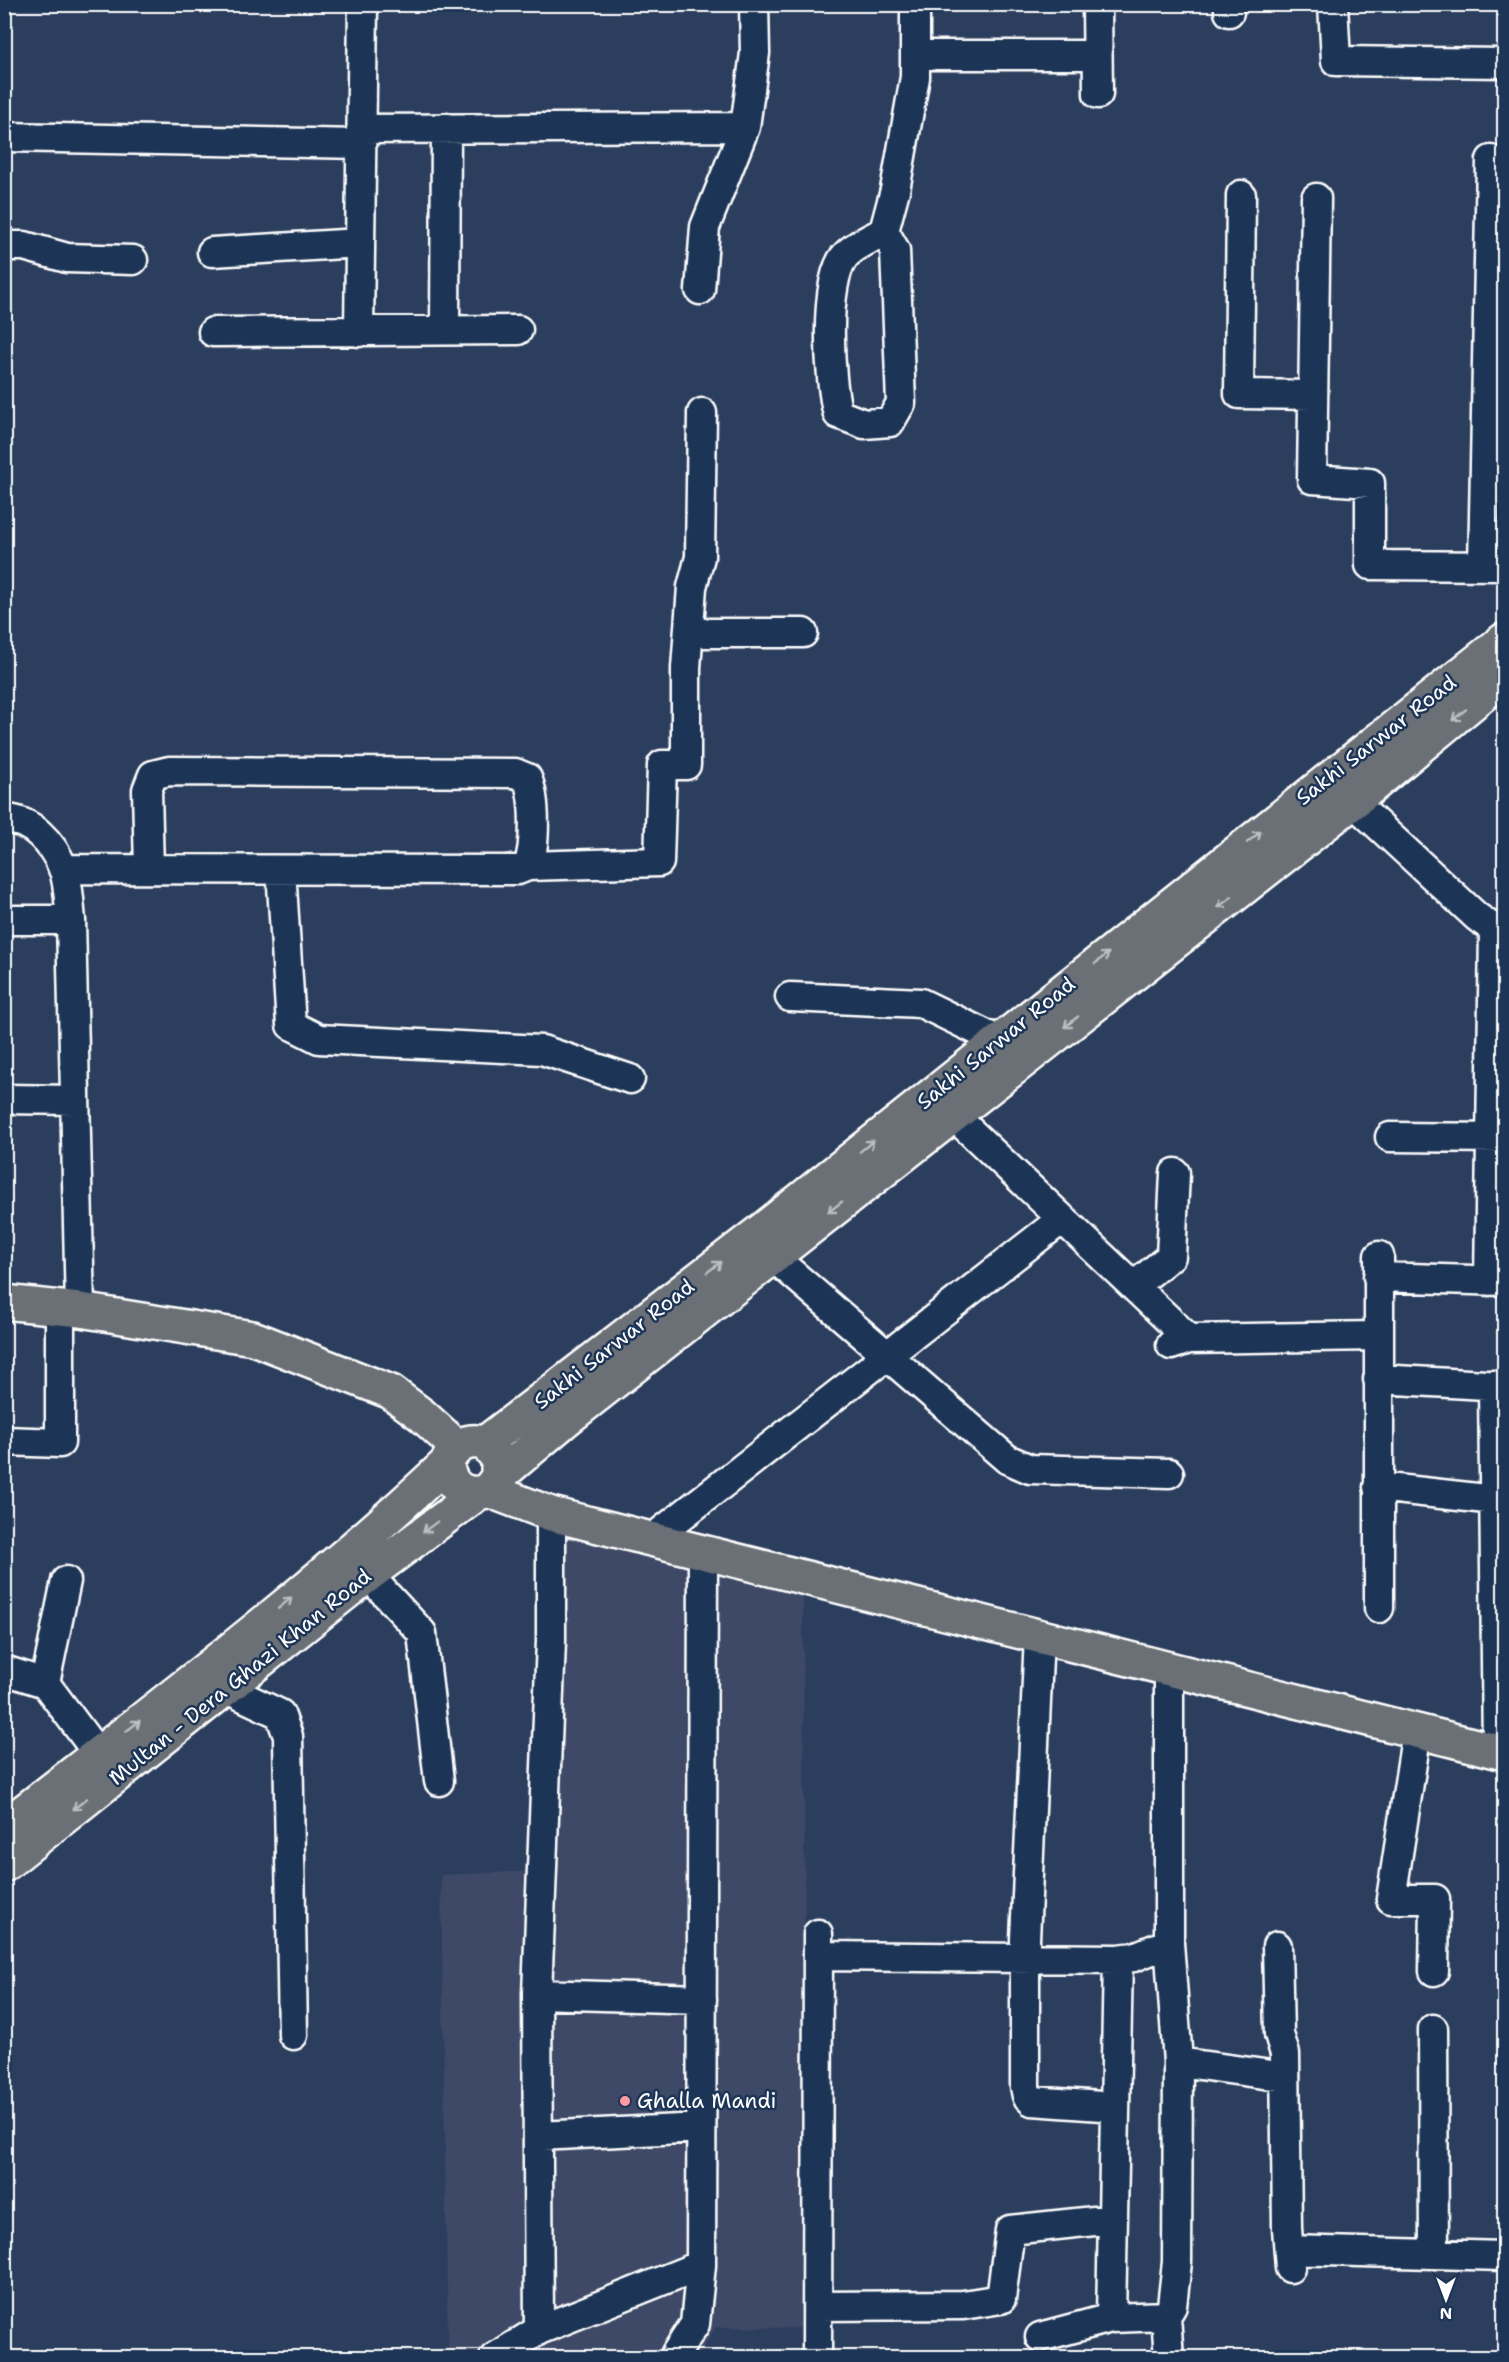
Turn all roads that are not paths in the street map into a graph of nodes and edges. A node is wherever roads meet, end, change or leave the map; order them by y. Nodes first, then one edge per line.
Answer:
1 (363, 4) edge
2 (754, 4) edge
3 (915, 4) edge
4 (1097, 4) edge
5 (1333, 4) edge
6 (915, 55) junction
7 (1097, 55) junction
8 (1504, 63) edge
9 (1098, 94) dead end
10 (745, 127) junction
11 (446, 128) junction
12 (361, 136) junction
13 (4, 137) edge
14 (1491, 160) dead end
15 (1241, 195) dead end
16 (1316, 198) dead end
17 (884, 231) junction
18 (360, 243) junction
19 (4, 246) edge
20 (212, 252) dead end
21 (133, 260) dead end
22 (700, 291) dead end
23 (445, 329) junction
24 (518, 330) dead end
25 (213, 332) dead end
26 (359, 332) junction
27 (1313, 395) junction
28 (702, 413) dead end
29 (1494, 566) edge
30 (689, 633) junction
31 (803, 633) dead end
32 (1504, 640) edge
33 (1504, 677) edge
34 (1353, 802) junction
35 (4, 819) edge
36 (528, 866) junction
37 (63, 869) junction
38 (148, 869) junction
39 (281, 870) junction
40 (4, 920) edge
41 (71, 920) junction
42 (1499, 933) edge
43 (790, 998) dead end
44 (999, 1041) junction
45 (630, 1079) dead end
46 (4, 1099) edge
47 (75, 1100) junction
48 (952, 1114) junction
49 (1390, 1137) dead end
50 (1498, 1138) edge
51 (1175, 1173) dead end
52 (1062, 1219) junction
53 (772, 1256) junction
54 (1497, 1281) edge
55 (1134, 1286) junction
56 (4, 1302) edge
57 (70, 1309) junction
58 (1378, 1336) junction
59 (886, 1356) junction
60 (1378, 1379) junction
61 (1499, 1385) edge
62 (4, 1441) edge
63 (463, 1451) junction
64 (1169, 1473) dead end
65 (488, 1487) junction
66 (1378, 1487) junction
67 (1499, 1501) edge
68 (551, 1514) junction
69 (652, 1539) junction
70 (703, 1552) junction
71 (368, 1575) junction
72 (66, 1581) dead end
73 (1379, 1608) dead end
74 (1039, 1636) junction
75 (1169, 1669) junction
76 (4, 1671) edge
77 (45, 1683) junction
78 (225, 1688) junction
79 (1417, 1731) junction
80 (1501, 1752) edge
81 (98, 1754) junction
82 (439, 1781) dead end
83 (4, 1827) edge
84 (4, 1864) edge
85 (1169, 1943) junction
86 (1277, 1946) dead end
87 (1025, 1957) junction
88 (1118, 1959) junction
89 (1434, 1971) dead end
90 (537, 1994) junction
91 (702, 1999) junction
92 (1433, 2029) dead end
93 (293, 2035) dead end
94 (1178, 2062) junction
95 (1285, 2077) junction
96 (1114, 2107) junction
97 (701, 2128) junction
98 (538, 2136) junction
99 (1113, 2218) junction
100 (1434, 2254) junction
101 (1504, 2256) edge
102 (701, 2265) junction
103 (818, 2306) junction
104 (1166, 2316) junction
105 (1111, 2318) junction
106 (539, 2330) junction
107 (1040, 2337) dead end
108 (676, 2353) dead end
109 (494, 2358) edge
110 (817, 2358) edge
111 (1169, 2358) edge

1 - 12 street
2 - 10 street
3 - 6 street
4 - 7 street
5 - 8 street
6 - 7 street
6 - 17 street
7 - 9 street
10 - 11 street
10 - 22 street
11 - 12 street
11 - 23 street
12 - 13 street
12 - 18 street
14 - 29 street
15 - 27 street
16 - 27 street
17 - 17 street
18 - 20 street
18 - 26 street
19 - 21 street
23 - 24 street
23 - 26 street
25 - 26 street
27 - 29 street
28 - 30 street
30 - 31 street
30 - 36 street
44 -> 32 main road, Sakhi Sarwar Road
33 -> 34 main road, Sakhi Sarwar Road
34 - 42 street
34 -> 48 main road, Sakhi Sarwar Road
35 - 37 street
36 - 38 street
36 - 39 street
37 - 38 street
37 - 41 street
38 - 39 street
39 - 45 street
40 - 41 street
41 - 47 street
42 - 50 street
43 - 44 street
63 -> 44 main road, Sakhi Sarwar Road
46 - 47 street
47 - 57 street
48 - 52 street
48 -> 53 main road, Sakhi Sarwar Road
49 - 50 street
50 - 54 street
51 - 55 street
52 - 55 street
52 - 59 street
53 - 59 street
53 - 65 main road, Sakhi Sarwar Road
54 - 58 street
55 - 58 street
56 - 57 main road
57 - 62 street
57 - 63 main road
58 - 60 street
59 - 64 street
59 - 69 street
60 - 61 street
60 - 66 street
61 - 67 street
63 - 65 main road
63 - 65 main road
81 -> 63 main road, Multan - Dera Ghazi Khan Road
65 - 68 main road
65 -> 71 main road, Multan - Dera Ghazi Khan Road
66 - 67 street
66 - 73 street
67 - 80 street
68 - 69 main road
68 - 90 street
69 - 70 main road
70 - 74 main road
70 - 91 street
71 - 78 main road, Multan - Dera Ghazi Khan Road
71 - 82 street
72 - 77 street
74 - 75 main road
74 - 87 street
75 - 79 main road
75 - 85 street
76 - 77 street
77 - 81 street
78 -> 84 main road, Multan - Dera Ghazi Khan Road
78 - 93 street
79 - 80 main road
79 - 89 street
81 - 83 main road, Multan - Dera Ghazi Khan Road
85 - 88 street
85 - 94 street
86 - 95 street
87 - 88 street
87 - 96 street
87 - 103 street
88 - 96 street
90 - 91 street
90 - 98 street
91 - 97 street
92 - 100 street
94 - 95 street
94 - 104 street
95 - 100 street
96 - 99 street
97 - 98 street
97 - 102 street
98 - 106 street
99 - 103 street
99 - 105 street
100 - 101 street
102 - 106 street
102 - 108 street
103 - 110 street
104 - 105 street
104 - 111 street
105 - 107 street
106 - 109 street

